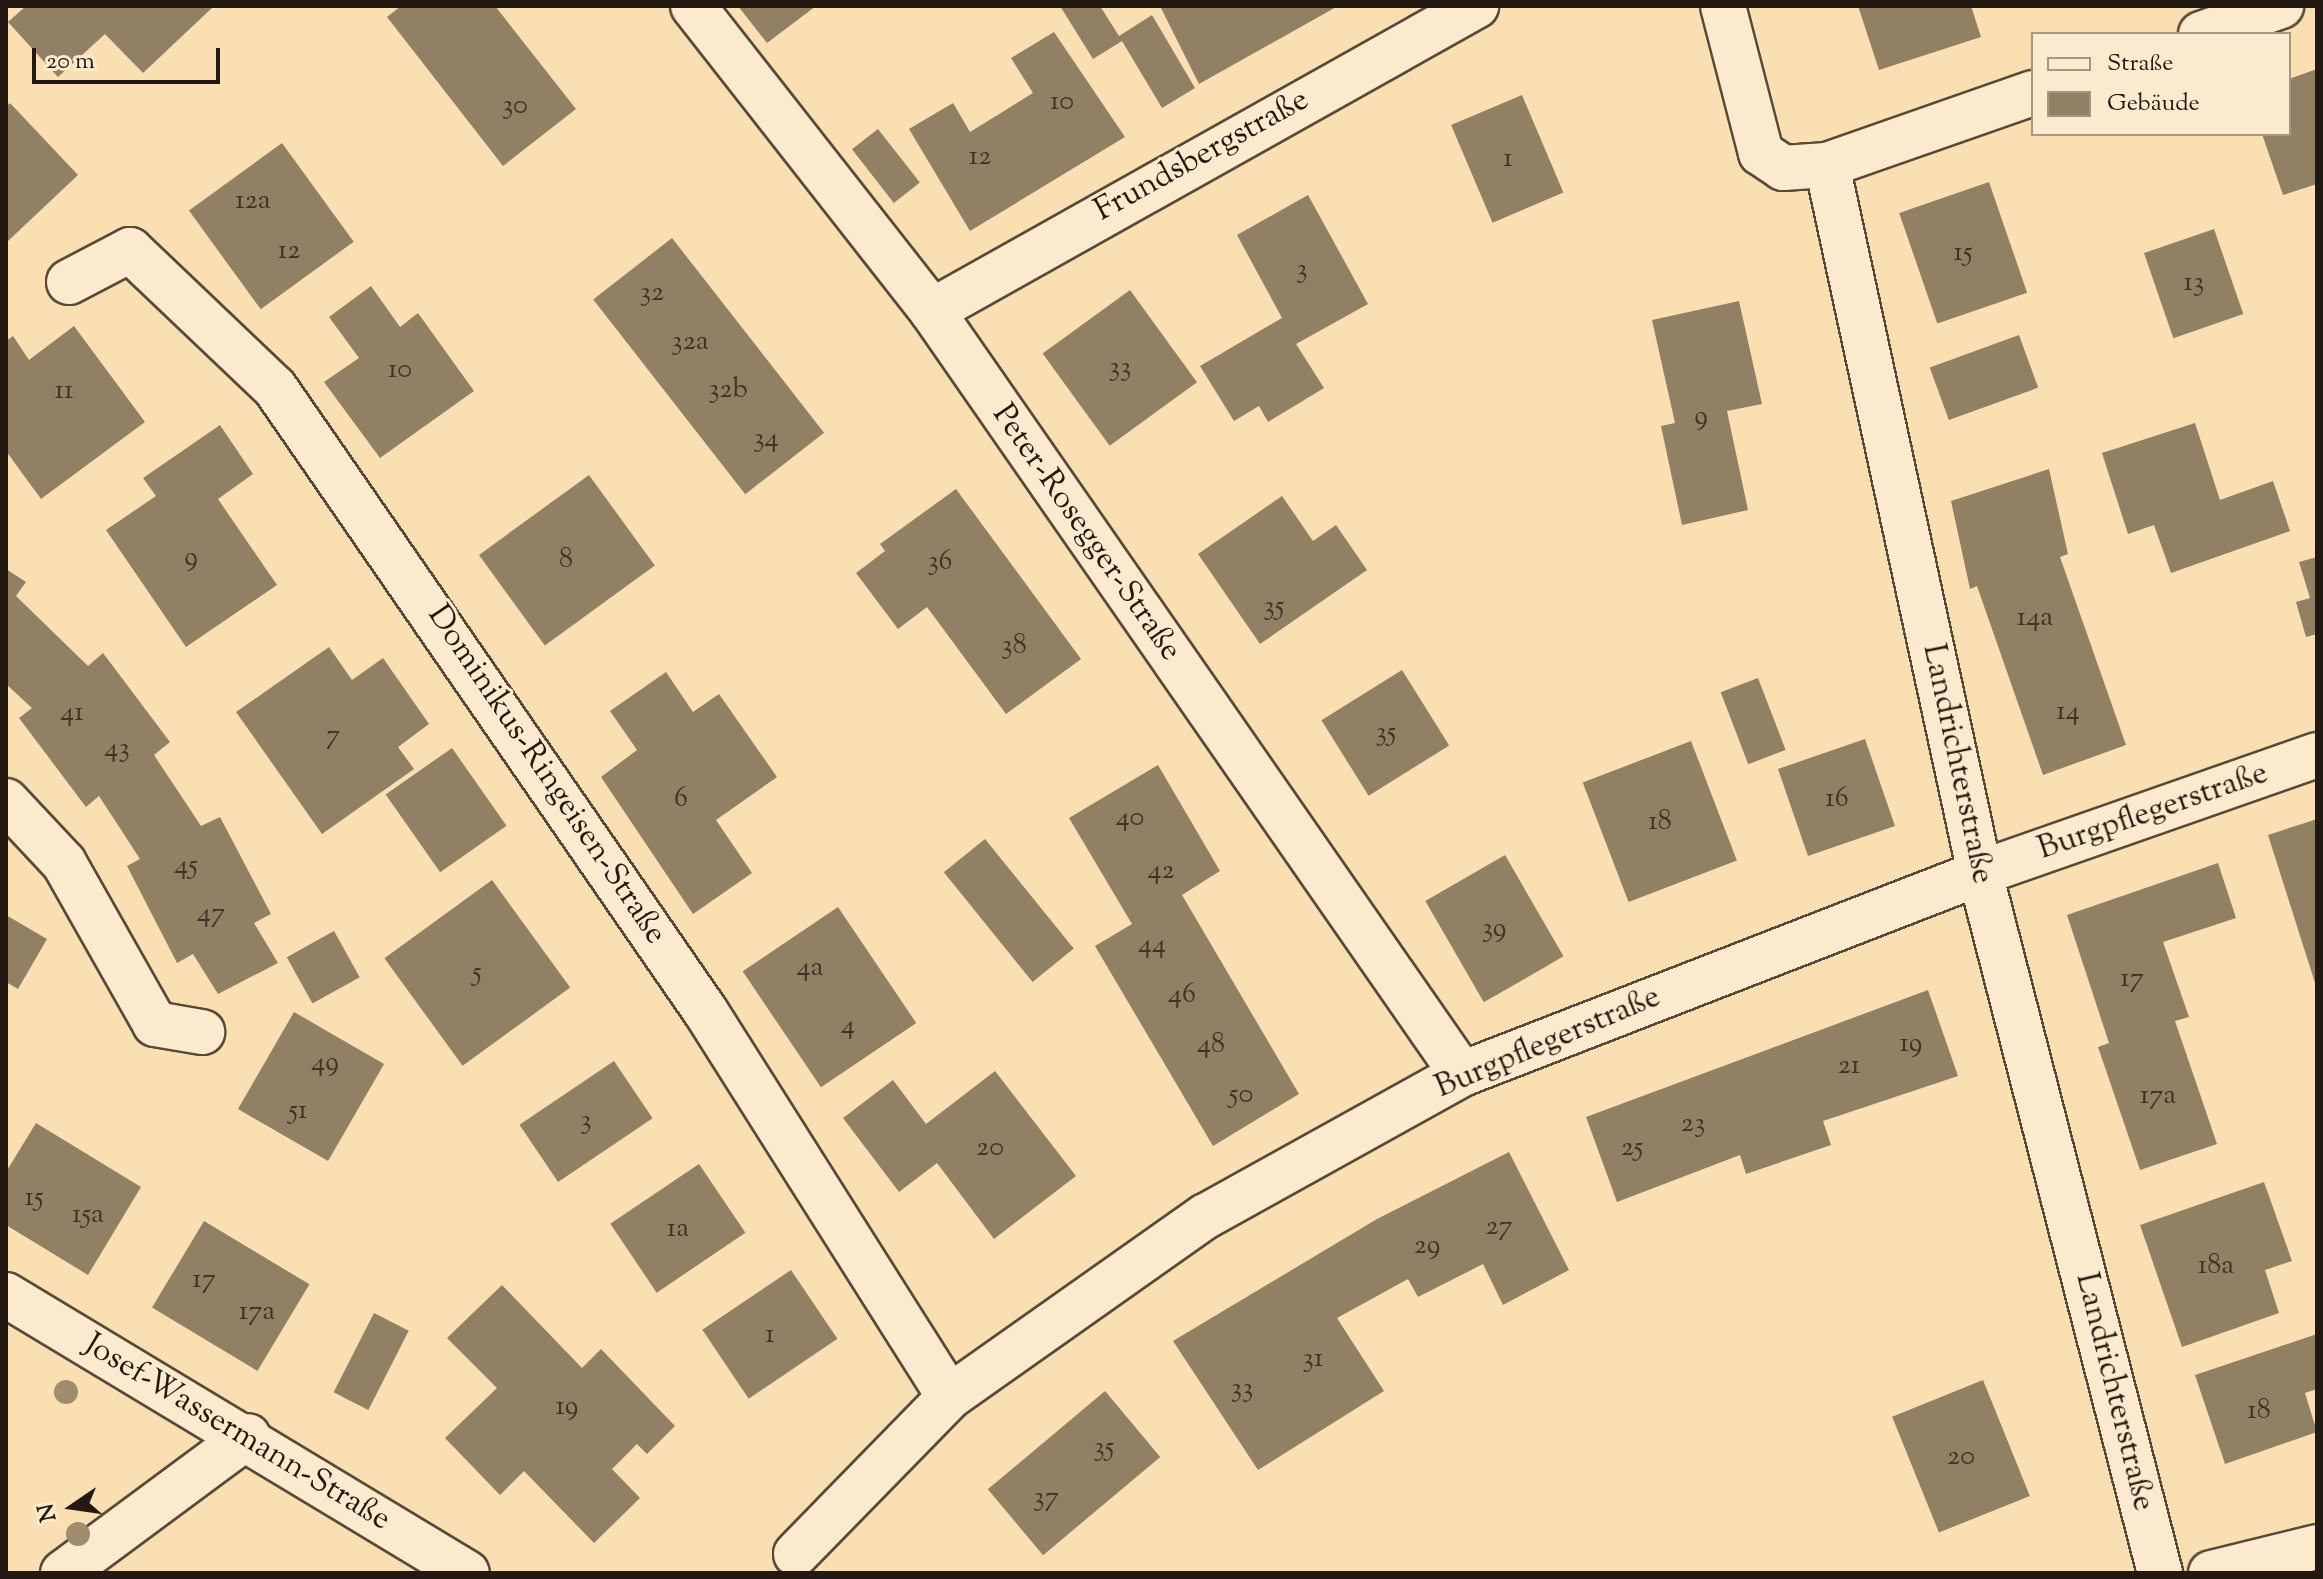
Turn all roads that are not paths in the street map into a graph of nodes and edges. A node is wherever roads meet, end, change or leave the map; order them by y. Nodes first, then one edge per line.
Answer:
1 (693, 6) edge
2 (1476, 6) edge
3 (1723, 6) edge
4 (2281, 6) edge
5 (2207, 32) edge
6 (2031, 94) edge
7 (1827, 165) junction
8 (69, 282) dead end
9 (932, 311) junction
10 (2317, 755) edge
11 (6, 801) edge
12 (1980, 873) junction
13 (202, 1032) dead end
14 (1462, 1074) junction
15 (6, 1295) edge
16 (949, 1397) junction
17 (248, 1436) junction
18 (2317, 1547) edge
19 (796, 1554) dead end
20 (63, 1573) edge
21 (467, 1573) edge
22 (2160, 1573) edge
23 (2211, 1573) edge

1 - 9 street, Peter-Rosegger-Straße
2 - 9 street, Frundsbergstraße
3 - 7 street
4 - 5 street
6 - 7 street
7 - 12 street, Landrichterstraße
8 - 16 street, Dominikus-Ringeisen-Straße
9 - 14 street, Peter-Rosegger-Straße
10 - 12 street, Burgpflegerstraße
11 - 13 street
12 - 14 street, Burgpflegerstraße
12 - 22 street, Landrichterstraße
14 - 16 street, Burgpflegerstraße
15 - 17 street, Josef-Wassermann-Straße
16 - 19 street, Burgpflegerstraße
17 - 20 street
17 - 21 street, Josef-Wassermann-Straße
18 - 23 street

